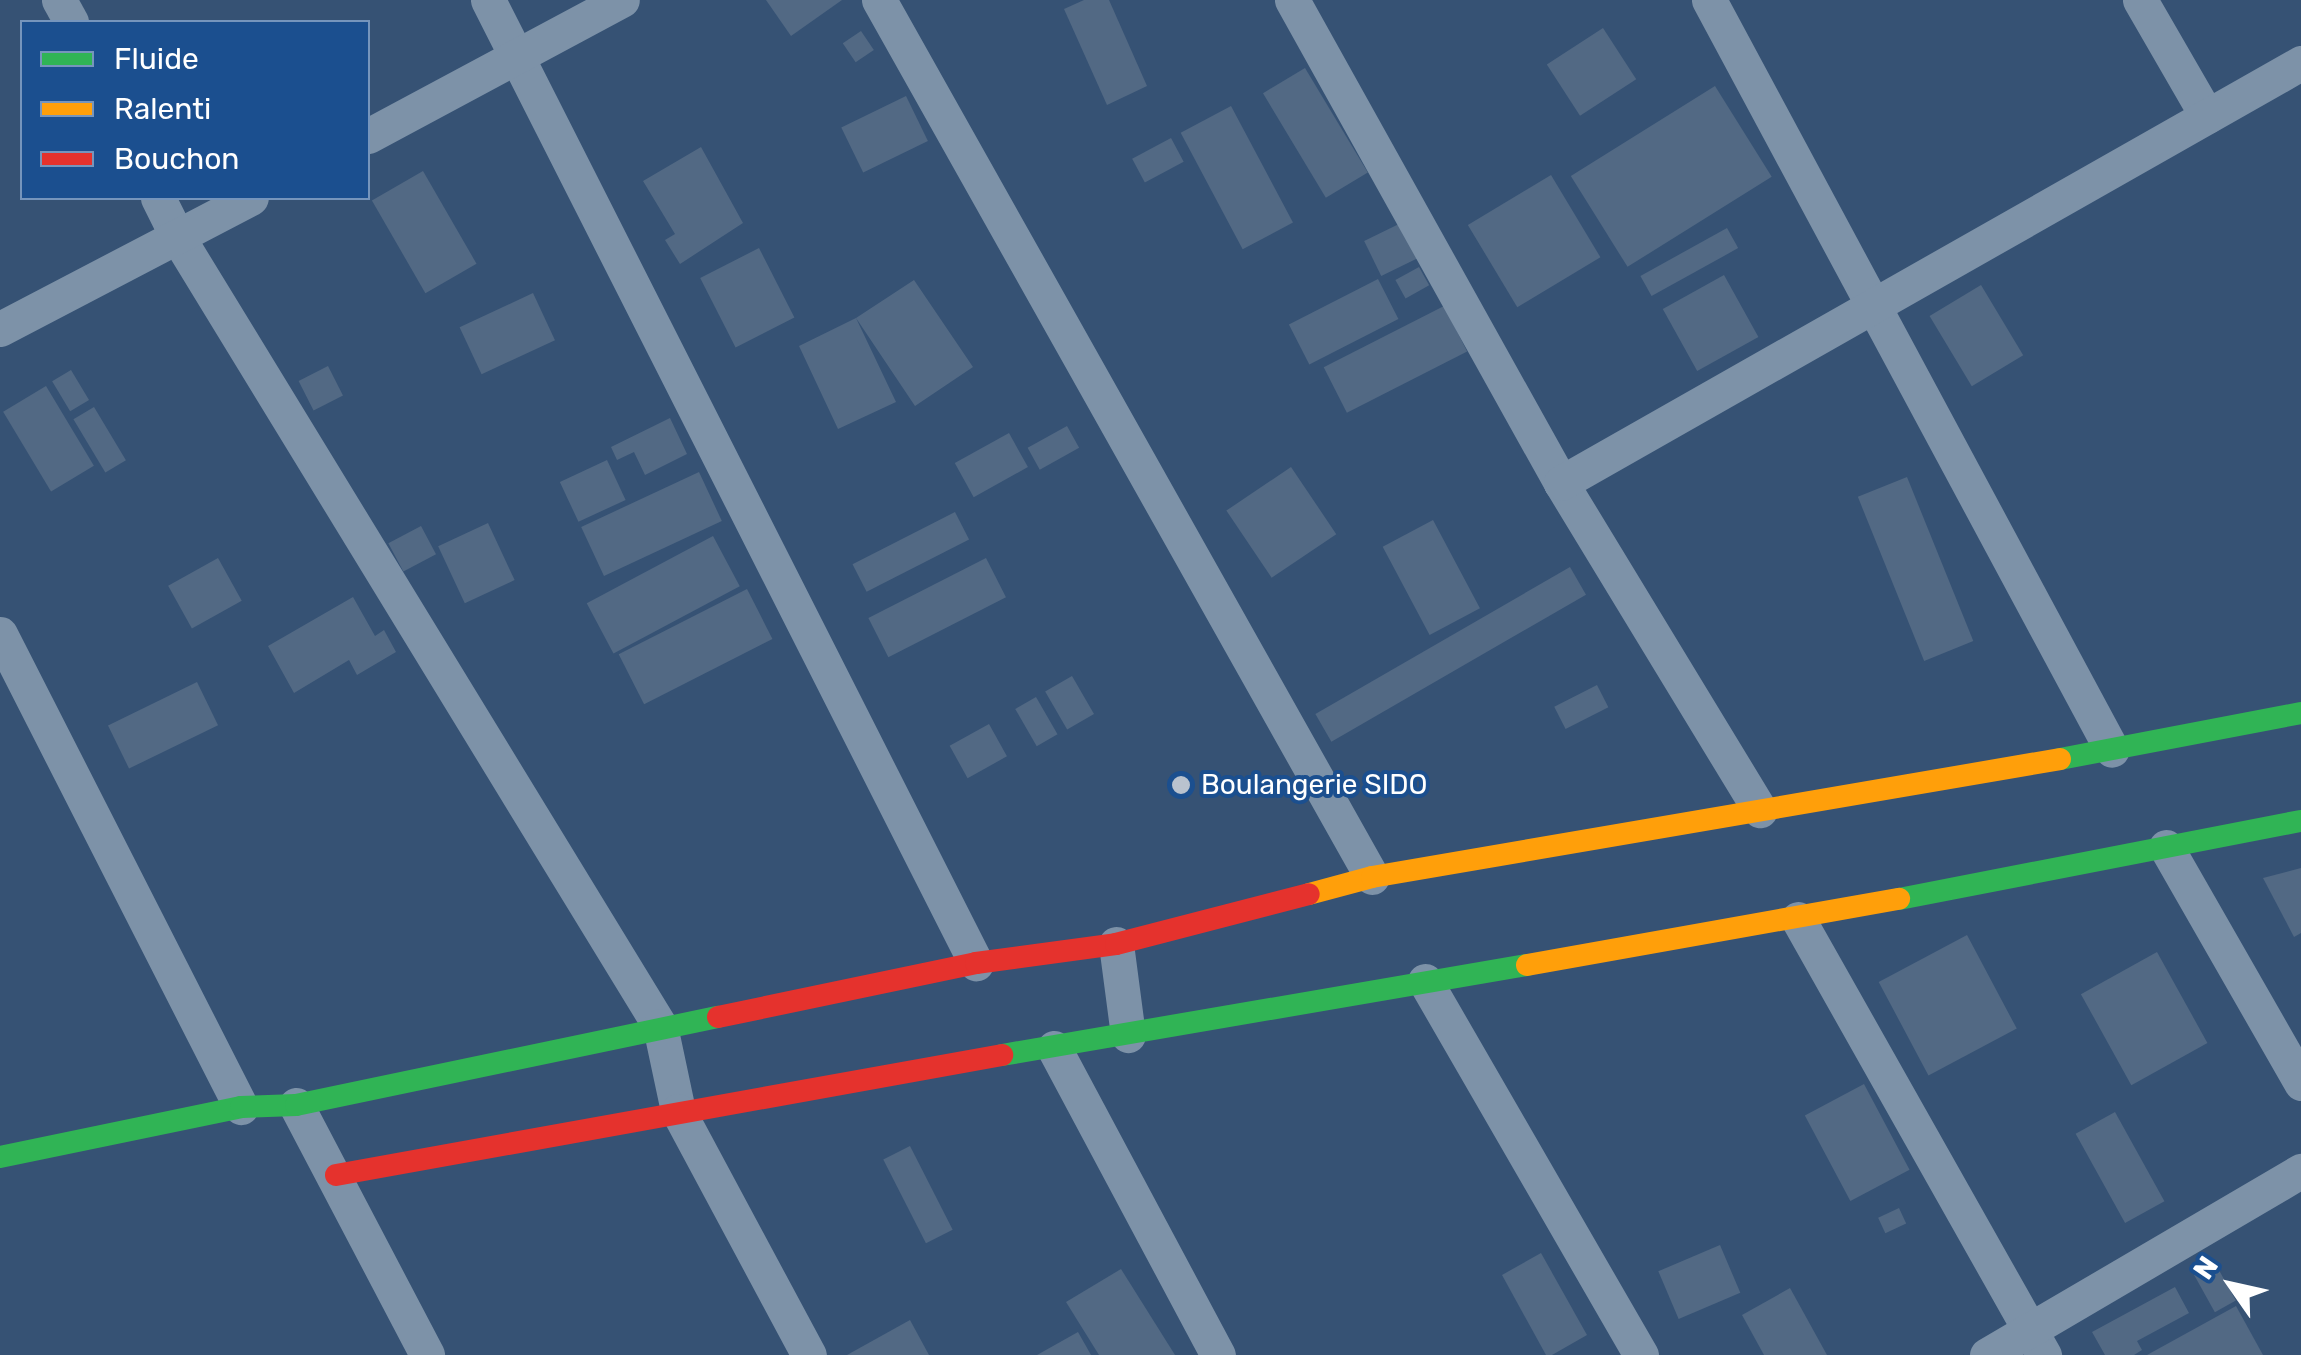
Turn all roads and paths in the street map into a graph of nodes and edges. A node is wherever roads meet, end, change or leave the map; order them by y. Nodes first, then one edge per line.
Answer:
1 (488, 0) edge
2 (622, 0) edge
3 (879, 0) edge
4 (1292, 0) edge
5 (1709, 0) edge
6 (2140, 0) edge
7 (520, 56) junction
8 (2301, 63) edge
9 (2207, 116) junction
10 (370, 135) edge
11 (159, 200) edge
12 (247, 200) edge
13 (177, 236) junction
14 (1872, 307) junction
15 (0, 329) edge
16 (1561, 483) junction
17 (0, 634) edge
18 (2301, 713) edge
19 (2112, 750) junction
20 (1760, 810) junction
21 (2301, 820) edge
22 (2166, 847) junction
23 (1372, 876) junction
24 (1798, 919) junction
25 (1116, 944) junction
26 (976, 963) junction
27 (1424, 980) junction
28 (660, 1026) junction
29 (1128, 1035) junction
30 (1054, 1048) junction
31 (2301, 1083) edge
32 (296, 1105) junction
33 (241, 1107) junction
34 (678, 1111) junction
35 (0, 1157) edge
36 (2301, 1170) edge
37 (336, 1175) junction
38 (2037, 1343) edge
39 (427, 1355) edge
40 (809, 1355) edge
41 (1218, 1355) edge
42 (1641, 1355) edge
43 (1987, 1355) edge

1 - 7 street
2 - 7 street
3 - 23 street
4 - 16 street
5 - 14 street
6 - 9 street
7 - 10 street
7 - 26 street
8 - 9 street
9 - 14 street
11 - 13 street
12 - 13 street
13 - 15 street
13 - 28 street
14 - 16 street
14 - 19 street
16 - 20 street
17 - 33 street
18 - 19 main road
19 - 20 main road
20 - 23 main road
21 - 22 main road
22 - 24 main road
22 - 31 street
23 - 25 main road
24 - 27 main road
24 - 38 street
25 - 26 main road
25 - 29 street
26 - 28 main road
27 - 29 main road
27 - 42 street
28 - 32 main road
28 - 34 street
29 - 30 main road
30 - 34 main road
30 - 41 street
32 - 33 main road
32 - 37 street
33 - 35 main road
34 - 37 main road
34 - 40 street
36 - 38 street
37 - 39 street
38 - 43 street

